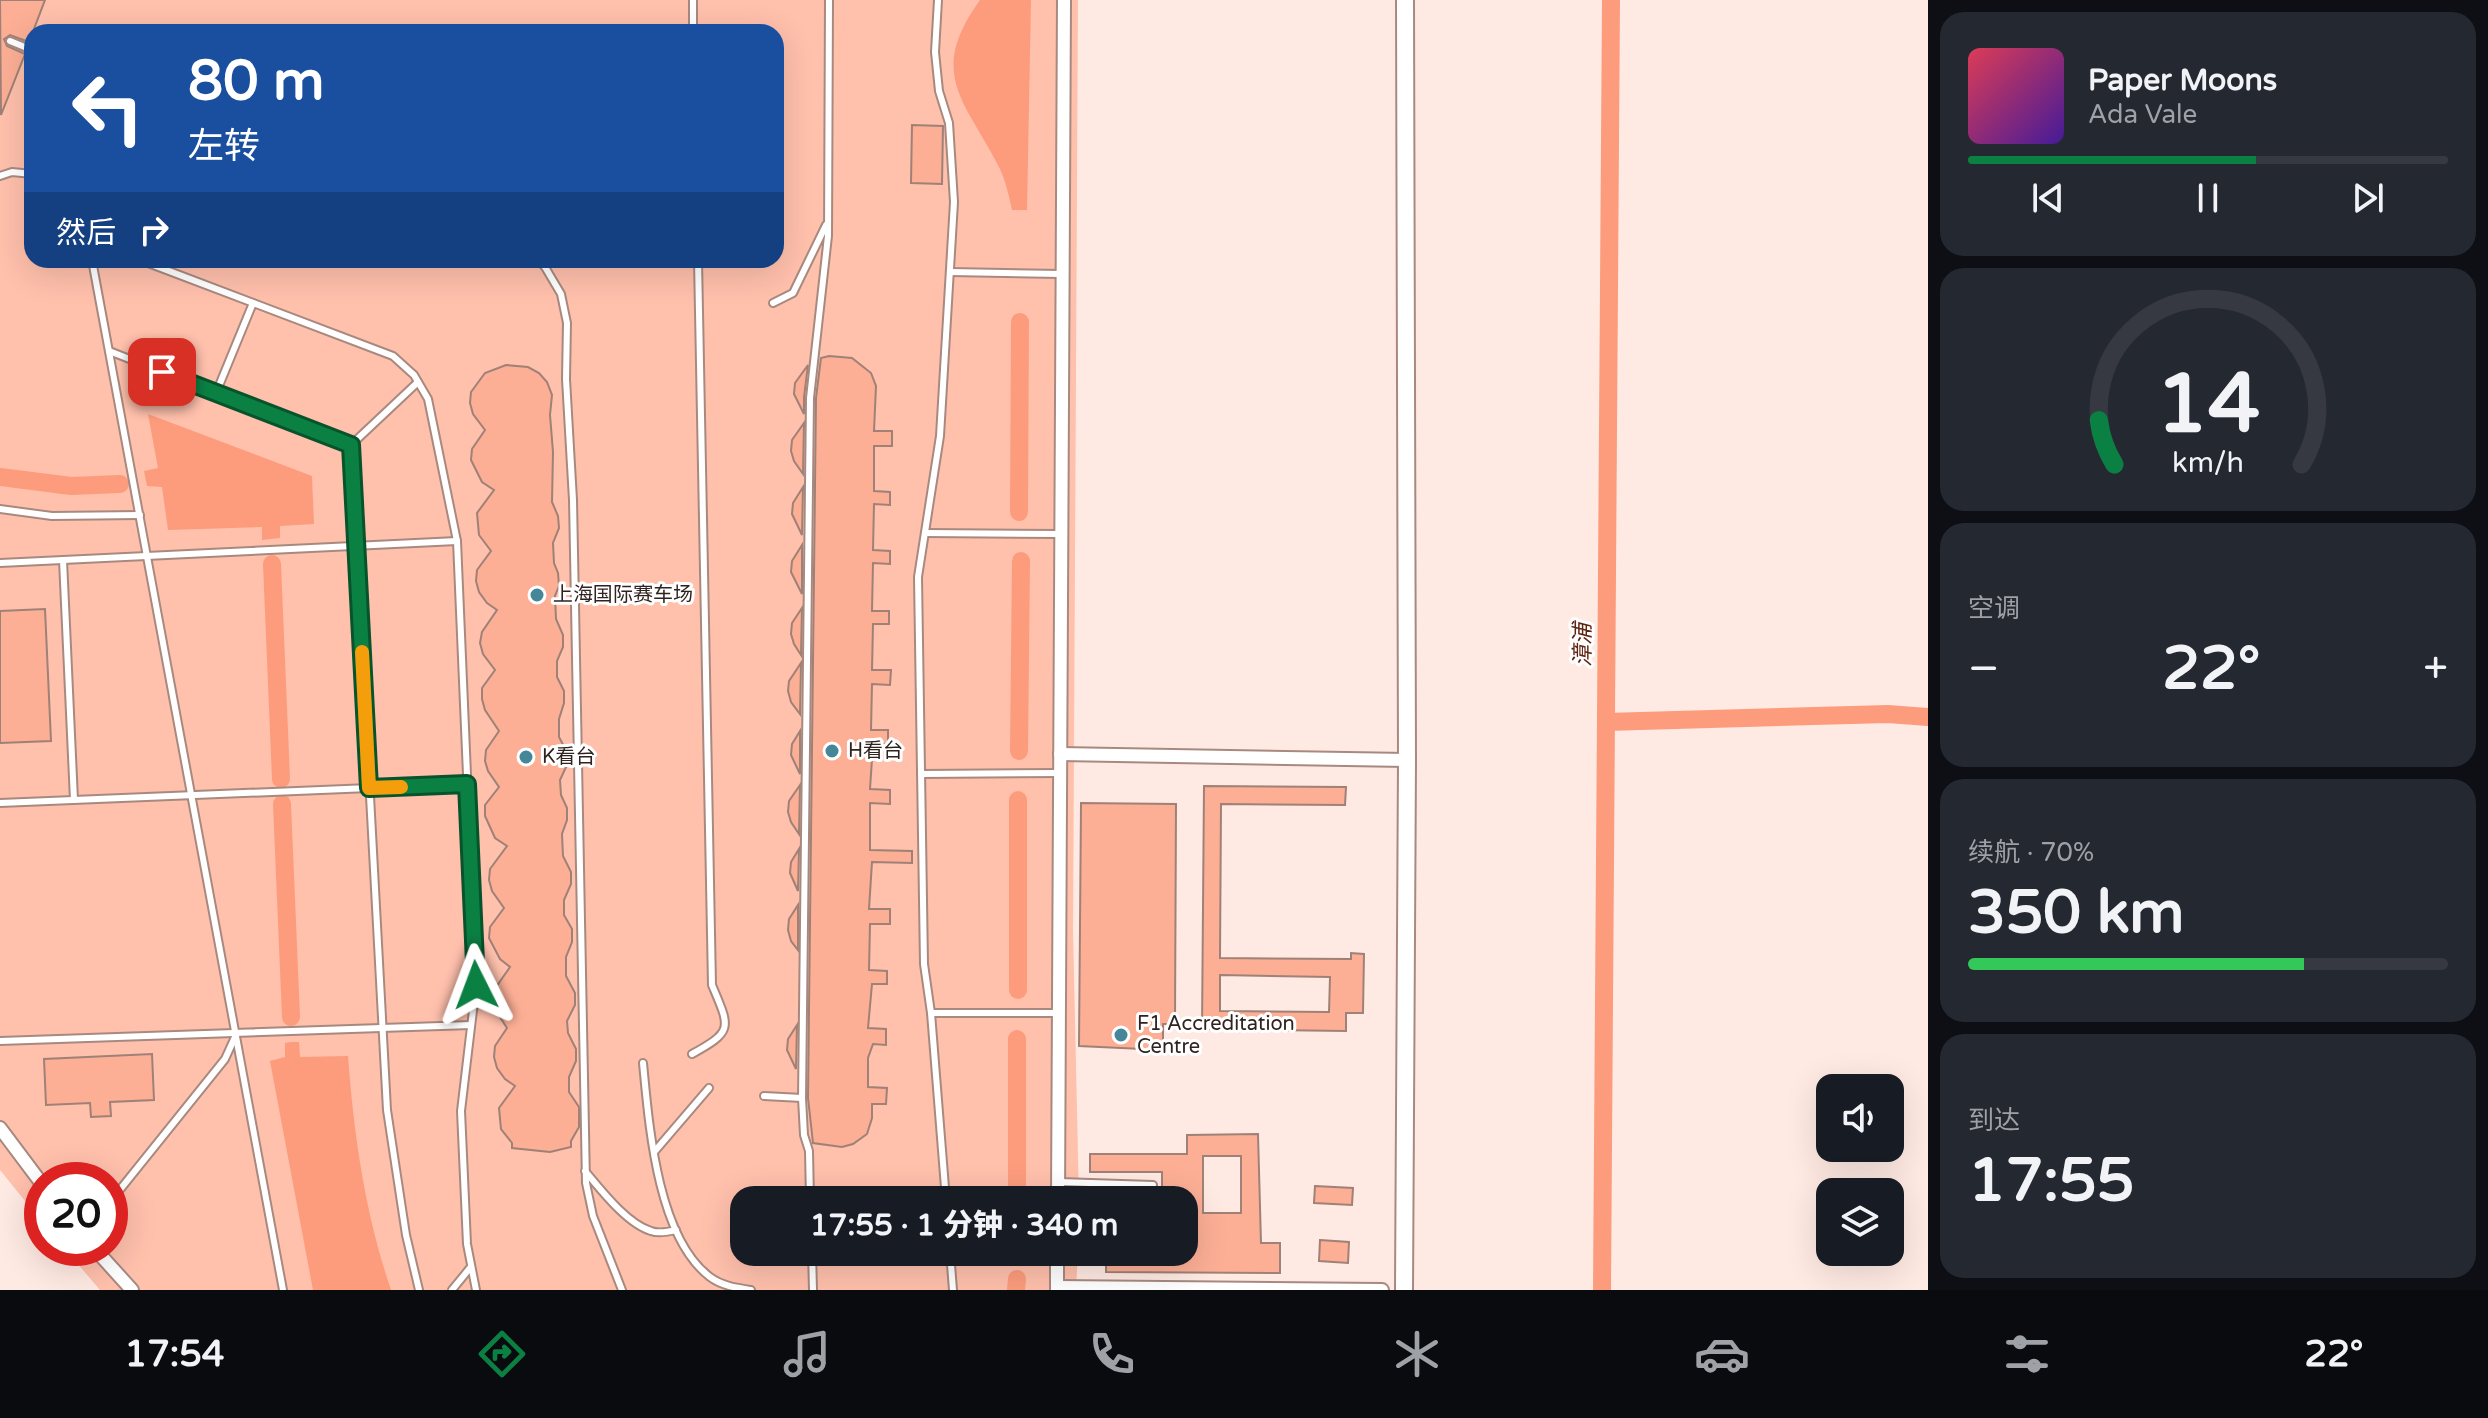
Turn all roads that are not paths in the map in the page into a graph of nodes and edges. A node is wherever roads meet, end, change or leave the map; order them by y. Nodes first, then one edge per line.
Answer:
1 (693, 0) edge
2 (829, 0) edge
3 (938, 0) edge
4 (1064, 0) edge
5 (1405, 0) edge
6 (1416, 0) edge
7 (693, 24) edge
8 (10, 41) dead end
9 (24, 47) edge
10 (1404, 73) junction
11 (24, 173) edge
12 (0, 176) edge
13 (828, 222) junction
14 (93, 268) edge
15 (161, 268) edge
16 (546, 268) edge
17 (698, 268) edge
18 (950, 272) junction
19 (1061, 274) junction
20 (253, 303) junction
21 (773, 303) dead end
22 (109, 351) junction
23 (418, 382) junction
24 (216, 393) junction
25 (351, 445) junction
26 (0, 509) edge
27 (140, 515) junction
28 (925, 533) junction
29 (1061, 534) junction
30 (457, 541) junction
31 (357, 546) junction
32 (147, 556) junction
33 (63, 560) junction
34 (0, 563) edge
35 (1060, 754) junction
36 (1407, 760) junction
37 (1060, 773) junction
38 (921, 774) junction
39 (467, 784) junction
40 (369, 788) junction
41 (192, 795) junction
42 (74, 800) junction
43 (0, 803) edge
44 (931, 1013) junction
45 (1059, 1013) junction
46 (471, 1025) junction
47 (381, 1027) junction
48 (236, 1033) junction
49 (0, 1041) edge
50 (692, 1054) dead end
51 (225, 1059) junction
52 (643, 1063) dead end
53 (243, 1073) junction
54 (709, 1088) dead end
55 (764, 1096) dead end
56 (802, 1098) junction
57 (0, 1128) edge
58 (655, 1151) junction
59 (26, 1162) edge
60 (585, 1171) junction
61 (128, 1180) edge
62 (1059, 1182) junction
63 (1153, 1185) dead end
64 (810, 1186) edge
65 (945, 1186) edge
66 (1059, 1186) edge
67 (676, 1230) junction
68 (110, 1266) edge
69 (812, 1266) edge
70 (951, 1266) edge
71 (1057, 1266) edge
72 (470, 1267) junction
73 (729, 1288) edge
74 (1057, 1288) edge
75 (132, 1290) edge
76 (283, 1290) edge
77 (419, 1290) edge
78 (452, 1290) edge
79 (476, 1290) edge
80 (622, 1290) edge
81 (751, 1290) edge
82 (813, 1290) edge
83 (953, 1290) edge
84 (1382, 1290) edge
85 (1404, 1290) edge

1 - 7 lane
2 - 13 lane
3 - 18 lane
4 - 19 street
5 - 10 street
6 - 10 street
8 - 9 lane
10 - 36 street
11 - 12 lane
13 - 21 lane
13 - 56 lane
14 - 22 lane
15 - 20 lane
16 - 60 lane
17 - 50 lane
18 - 19 lane
18 - 28 lane
19 - 29 street
20 - 23 lane
20 - 24 lane
22 - 24 lane
22 - 27 lane
23 - 25 lane
23 - 30 lane
24 - 25 lane
25 - 31 lane
26 - 27 lane
27 - 32 lane
28 - 29 lane
28 - 38 lane
29 - 35 street
30 - 31 lane
30 - 39 lane
31 - 32 lane
31 - 40 lane
32 - 33 lane
32 - 41 lane
33 - 34 lane
33 - 42 lane
35 - 36 street
35 - 37 street
36 - 85 street
37 - 38 lane
37 - 45 street
38 - 44 lane
39 - 40 lane
39 - 46 lane
40 - 41 lane
40 - 47 lane
41 - 42 lane
41 - 48 lane
42 - 43 lane
44 - 45 lane
44 - 65 lane
45 - 62 street
46 - 47 lane
46 - 72 lane
47 - 48 lane
47 - 77 lane
48 - 49 lane
48 - 51 lane
48 - 53 lane
51 - 53 lane
51 - 61 lane
52 - 58 lane
53 - 76 lane
54 - 58 lane
55 - 56 lane
56 - 64 lane
57 - 59 street
58 - 67 lane
60 - 67 lane
60 - 80 lane
62 - 63 lane
62 - 66 street
67 - 73 lane
68 - 75 street
69 - 82 lane
70 - 83 lane
71 - 74 street
72 - 78 lane
72 - 79 lane
73 - 81 lane
74 - 84 street

